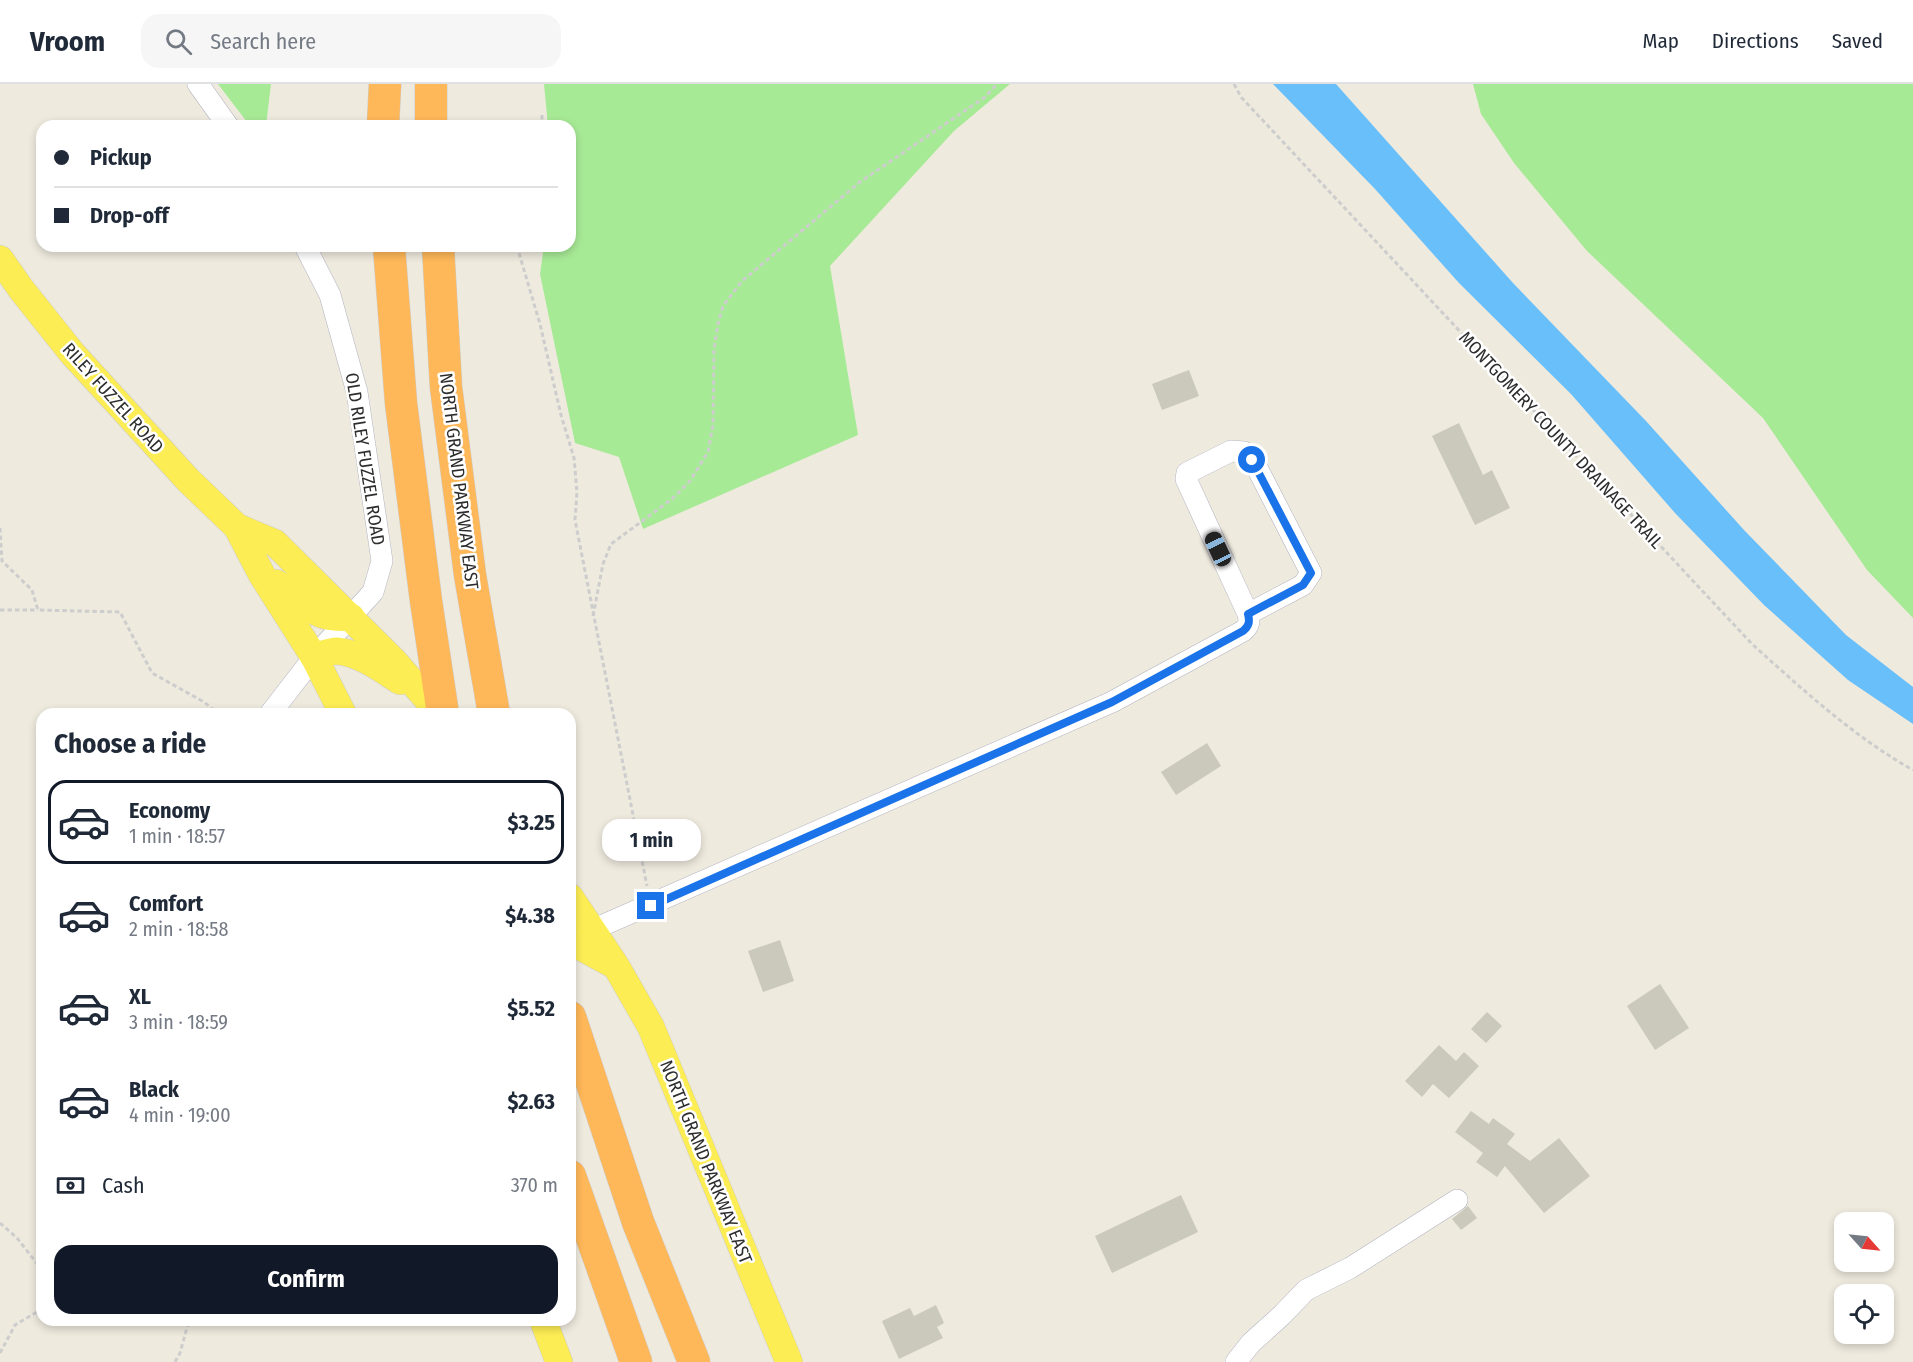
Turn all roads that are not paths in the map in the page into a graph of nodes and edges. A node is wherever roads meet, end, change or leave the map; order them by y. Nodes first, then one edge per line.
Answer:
1 (198, 84) edge
2 (385, 84) edge
3 (431, 84) edge
4 (224, 120) edge
5 (383, 120) edge
6 (431, 120) edge
7 (308, 252) edge
8 (389, 252) edge
9 (438, 252) edge
10 (0, 259) edge
11 (237, 527) junction
12 (262, 575) junction
13 (1248, 614) junction
14 (351, 617) junction
15 (314, 657) junction
16 (275, 708) edge
17 (340, 708) edge
18 (434, 708) edge
19 (435, 708) edge
20 (439, 708) edge
21 (494, 708) edge
22 (576, 919) edge
23 (581, 937) edge
24 (576, 1035) edge
25 (576, 1193) edge
26 (1457, 1200) dead end
27 (545, 1326) edge
28 (559, 1362) edge
29 (636, 1362) edge
30 (694, 1362) edge
31 (789, 1362) edge
32 (1236, 1362) edge

1 - 4 street
2 - 5 highway
3 - 6 highway
7 - 14 street, OLD RILEY FUZZEL ROAD
8 - 20 highway
9 - 21 highway, NORTH GRAND PARKWAY EAST
10 - 11 main road, RILEY FUZZEL ROAD
11 - 12 main road, RILEY FUZZEL ROAD
11 - 14 main road, RILEY FUZZEL ROAD
12 - 14 main road
12 - 15 main road, RILEY FUZZEL ROAD
13 - 13 street
13 - 23 street
14 - 15 street, OLD RILEY FUZZEL ROAD
14 - 19 main road, RILEY FUZZEL ROAD
15 - 16 street, OLD RILEY FUZZEL ROAD
15 - 17 main road, RILEY FUZZEL ROAD
15 - 18 main road
22 - 23 main road
23 - 31 main road, NORTH GRAND PARKWAY EAST
24 - 30 highway
25 - 29 highway
26 - 32 street
27 - 28 main road

